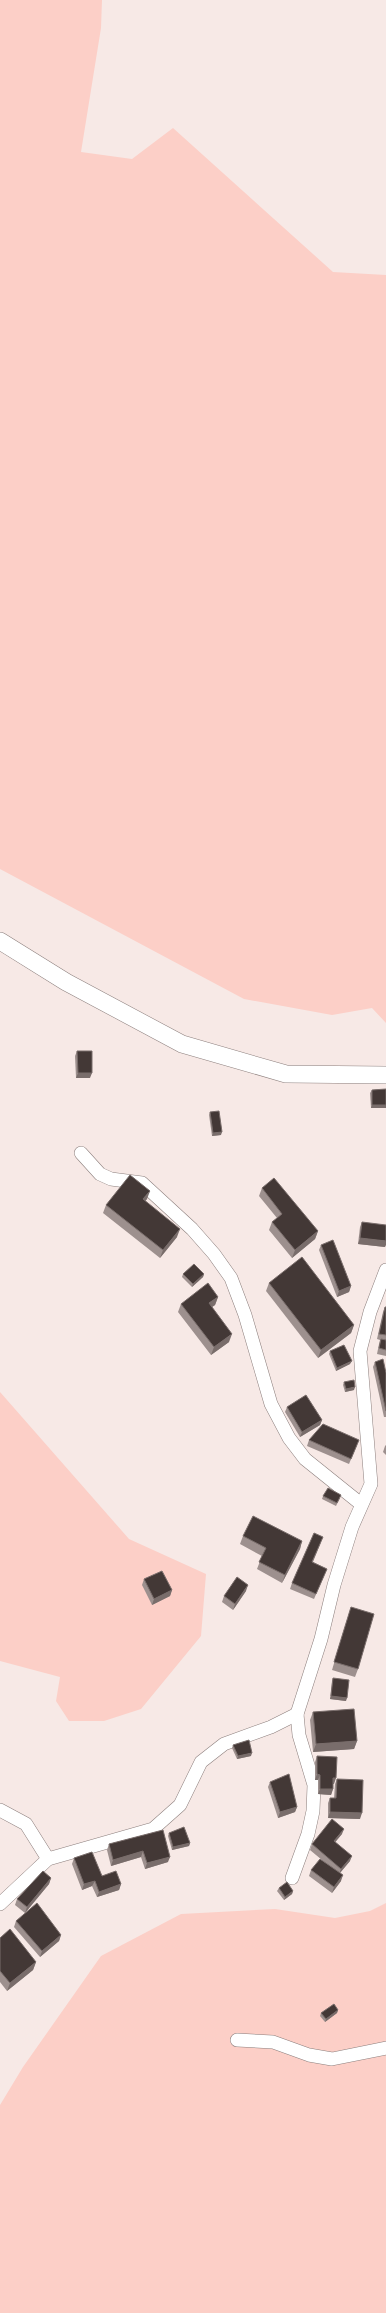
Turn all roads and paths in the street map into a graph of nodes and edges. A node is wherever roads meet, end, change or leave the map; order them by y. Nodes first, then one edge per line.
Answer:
1 (0, 941) edge
2 (386, 1075) edge
3 (81, 1153) dead end
4 (386, 1270) edge
5 (361, 1504) junction
6 (297, 1714) junction
7 (0, 1810) edge
8 (48, 1859) junction
9 (292, 1878) dead end
10 (0, 1904) edge
11 (237, 2040) dead end
12 (386, 2048) edge

1 - 2 street
3 - 5 street
4 - 5 street
5 - 6 street
6 - 8 street
6 - 9 street
7 - 8 street
8 - 10 street
11 - 12 street

